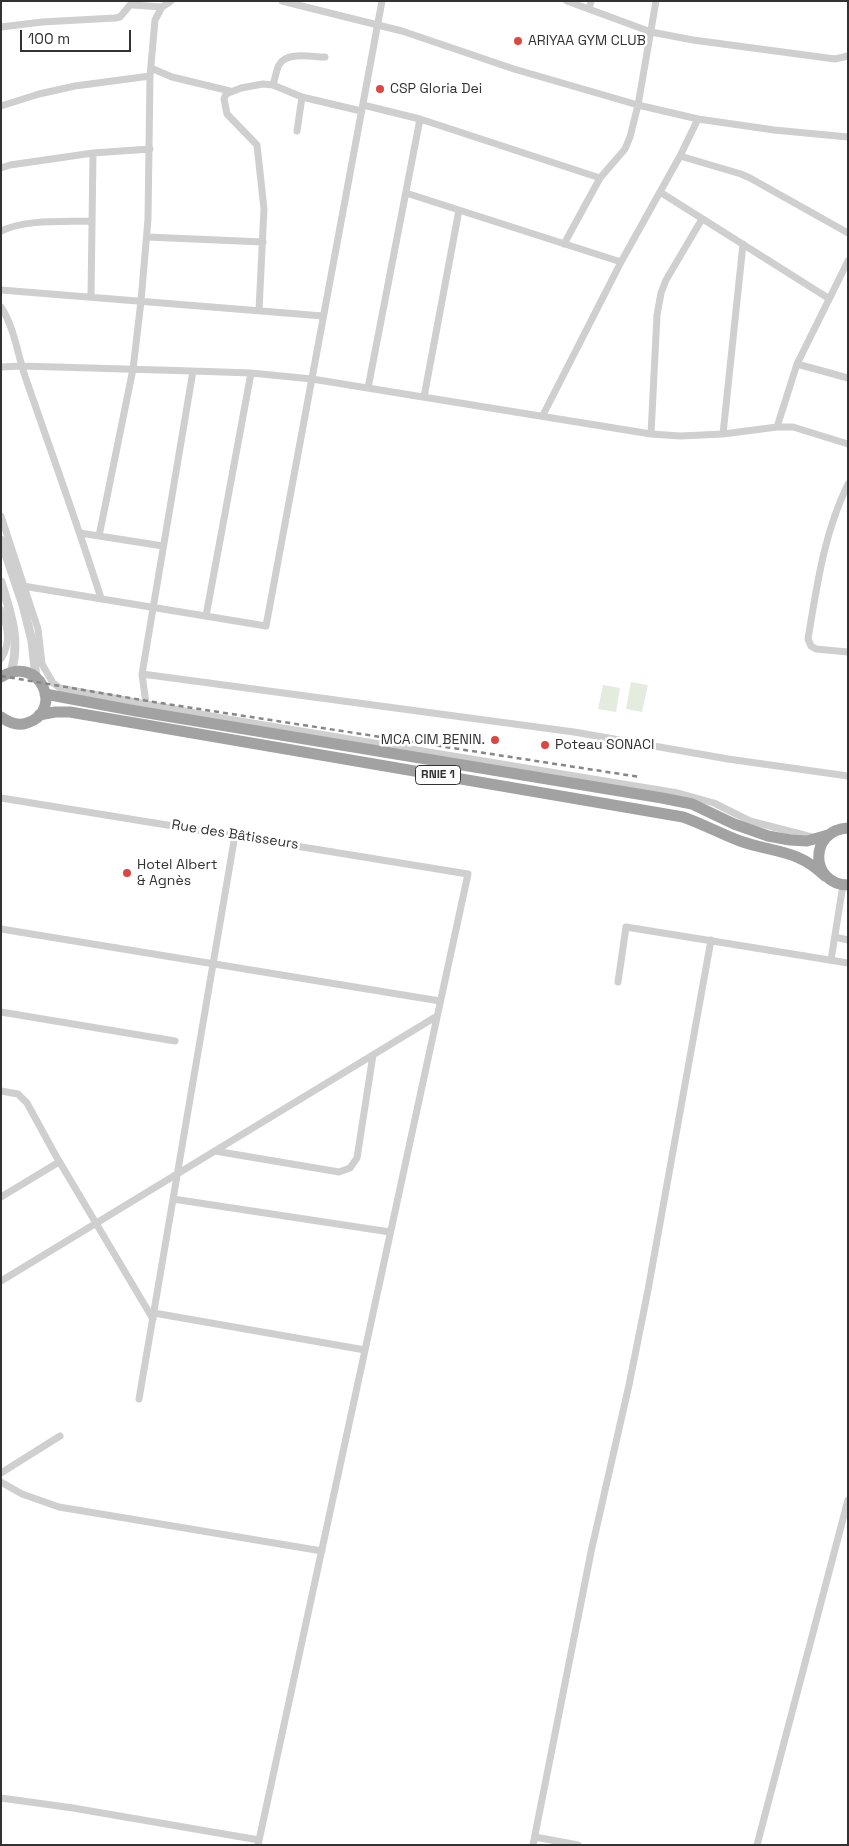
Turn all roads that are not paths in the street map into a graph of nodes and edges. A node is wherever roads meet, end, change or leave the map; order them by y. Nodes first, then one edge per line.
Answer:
1 (171, 1) edge
2 (282, 1) edge
3 (382, 1) edge
4 (567, 1) edge
5 (656, 1) edge
6 (305, 4) edge
7 (590, 5) edge
8 (162, 7) junction
9 (378, 24) junction
10 (1, 27) edge
11 (651, 32) junction
12 (848, 56) edge
13 (325, 57) dead end
14 (151, 68) junction
15 (150, 76) junction
16 (273, 85) junction
17 (230, 91) junction
18 (302, 97) junction
19 (638, 105) junction
20 (1, 106) edge
21 (362, 108) junction
22 (420, 119) junction
23 (698, 119) junction
24 (297, 131) dead end
25 (848, 137) edge
26 (150, 150) junction
27 (93, 152) junction
28 (680, 156) junction
29 (1, 168) edge
30 (600, 178) junction
31 (660, 192) junction
32 (406, 193) junction
33 (459, 210) junction
34 (702, 219) junction
35 (91, 221) junction
36 (1, 231) edge
37 (848, 233) edge
38 (147, 237) junction
39 (263, 242) junction
40 (564, 244) junction
41 (743, 244) junction
42 (848, 261) edge
43 (621, 262) junction
44 (1, 290) edge
45 (91, 298) junction
46 (828, 298) junction
47 (141, 301) junction
48 (1, 307) edge
49 (259, 310) junction
50 (324, 316) junction
51 (797, 364) junction
52 (21, 366) junction
53 (1, 367) edge
54 (133, 369) junction
55 (193, 370) junction
56 (251, 373) junction
57 (848, 378) edge
58 (312, 379) junction
59 (368, 388) junction
60 (424, 397) junction
61 (544, 415) junction
62 (778, 427) junction
63 (651, 434) junction
64 (723, 434) junction
65 (848, 444) edge
66 (848, 484) edge
67 (1, 516) edge
68 (80, 533) junction
69 (99, 536) junction
70 (1, 540) edge
71 (163, 546) junction
72 (1, 582) edge
73 (21, 586) junction
74 (101, 598) junction
75 (153, 607) junction
76 (1, 610) edge
77 (206, 616) junction
78 (848, 652) edge
79 (1, 659) edge
80 (142, 674) junction
81 (6, 675) edge
82 (36, 677) junction
83 (45, 694) junction
84 (146, 704) junction
85 (39, 715) junction
86 (1, 717) edge
87 (848, 776) edge
88 (1, 798) edge
89 (848, 828) edge
90 (235, 835) junction
91 (823, 837) junction
92 (825, 876) junction
93 (845, 885) edge
94 (1, 929) edge
95 (835, 937) junction
96 (710, 940) junction
97 (848, 940) edge
98 (831, 960) junction
99 (848, 963) edge
100 (213, 965) junction
101 (618, 982) dead end
102 (440, 1001) junction
103 (1, 1012) edge
104 (437, 1016) junction
105 (175, 1041) dead end
106 (373, 1055) junction
107 (1, 1091) edge
108 (215, 1151) junction
109 (59, 1162) junction
110 (178, 1172) junction
111 (1, 1197) edge
112 (173, 1199) junction
113 (96, 1224) junction
114 (390, 1232) junction
115 (1, 1281) edge
116 (153, 1316) junction
117 (365, 1350) junction
118 (139, 1398) dead end
119 (60, 1436) dead end
120 (1, 1473) edge
121 (1, 1482) edge
122 (848, 1500) edge
123 (322, 1551) junction
124 (1, 1798) edge
125 (534, 1841) edge
126 (259, 1842) edge
127 (578, 1845) edge
128 (757, 1845) edge

1 - 8 street
2 - 6 street
3 - 9 street
4 - 7 street
5 - 11 street
6 - 9 street
7 - 11 street
8 - 10 street
8 - 14 street
9 - 19 street
9 - 21 street
11 - 12 street
11 - 19 street
13 - 16 street
14 - 15 street
14 - 17 street
15 - 20 street
15 - 26 street
16 - 17 street
16 - 18 street
17 - 39 street
18 - 21 street
18 - 24 street
19 - 23 street
19 - 30 street
21 - 22 street
21 - 50 street
22 - 30 street
22 - 32 street
23 - 25 street
23 - 28 street
26 - 27 street
26 - 38 street
27 - 29 street
27 - 35 street
28 - 31 street
28 - 37 street
30 - 40 street
31 - 34 street
31 - 43 street
32 - 33 street
32 - 59 street
33 - 40 street
33 - 60 street
34 - 41 street
34 - 63 street
35 - 36 street
35 - 45 street
38 - 39 street
38 - 47 street
39 - 49 street
40 - 43 street
41 - 46 street
41 - 64 street
42 - 46 street
43 - 61 street
44 - 45 street
45 - 47 street
46 - 51 street
47 - 49 street
47 - 54 street
48 - 52 street
49 - 50 street
50 - 58 street
51 - 57 street
51 - 62 street
52 - 53 street
52 - 54 street
52 - 68 street
54 - 55 street
54 - 69 street
55 - 56 street
55 - 71 street
56 - 58 street
56 - 77 street
58 - 59 street
58 - 77 street
59 - 60 street
60 - 61 street
61 - 63 street
62 - 64 street
62 - 65 street
63 - 64 street
66 - 78 street
67 - 73 street
68 - 69 street
68 - 74 street
69 - 71 street
70 - 73 street
71 - 75 street
72 - 81 street
73 - 74 street
73 - 82 street
73 - 84 street
74 - 75 street
75 - 77 street
75 - 80 street
76 - 79 street
80 - 84 street
80 - 87 street
81 - 82 highway
82 - 83 highway
83 - 85 highway
83 - 91 highway, RNIE 1
84 - 91 street
85 - 86 highway, RNIE 1
85 - 92 highway, RNIE 1
88 - 90 street, Rue des Bâtisseurs
89 - 91 highway, RNIE 1
90 - 100 street
90 - 102 street, Rue des Bâtisseurs
91 - 92 highway
92 - 93 highway, RNIE 1
93 - 95 street
94 - 100 street
95 - 97 street
95 - 98 street
96 - 98 street
96 - 101 street
96 - 125 street
98 - 99 street
100 - 102 street
100 - 110 street
102 - 104 street
103 - 105 street
104 - 106 street
104 - 114 street
106 - 108 street
106 - 108 street
107 - 109 street
108 - 110 street
109 - 111 street
109 - 113 street
110 - 112 street
110 - 113 street
112 - 114 street
112 - 116 street
113 - 115 street
113 - 116 street
114 - 117 street
116 - 117 street
116 - 118 street
117 - 123 street
119 - 120 street
121 - 123 street
122 - 128 street
123 - 126 street
124 - 126 street
125 - 127 street

